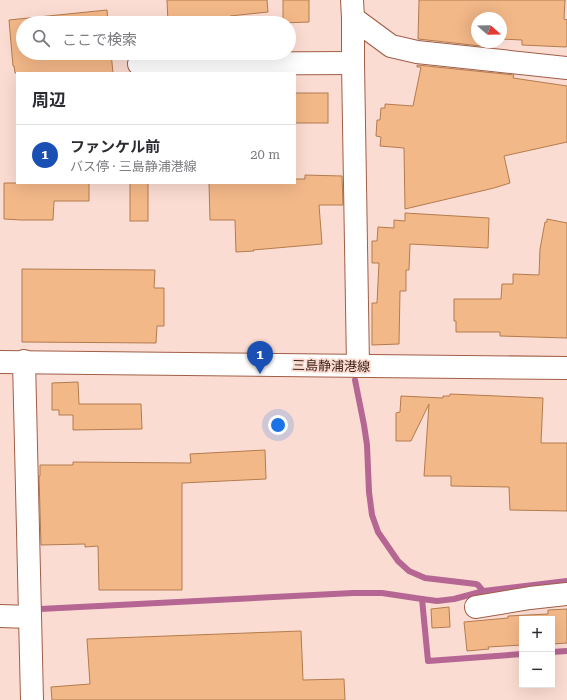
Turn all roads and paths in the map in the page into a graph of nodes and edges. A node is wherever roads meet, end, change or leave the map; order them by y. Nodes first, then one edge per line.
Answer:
1 (353, 9) edge
2 (353, 63) junction
3 (139, 64) dead end
4 (567, 68) edge
5 (0, 362) edge
6 (24, 362) junction
7 (358, 366) junction
8 (567, 368) edge
9 (567, 594) edge
10 (476, 607) dead end
11 (0, 616) edge
12 (30, 617) junction
13 (32, 700) edge

1 - 2 street
1 - 4 street
2 - 3 street
2 - 7 street
5 - 6 street, 三島静浦港線
6 - 7 street, 三島静浦港線
6 - 12 street
7 - 8 street, 三島静浦港線
9 - 10 street
11 - 12 street
12 - 13 street

